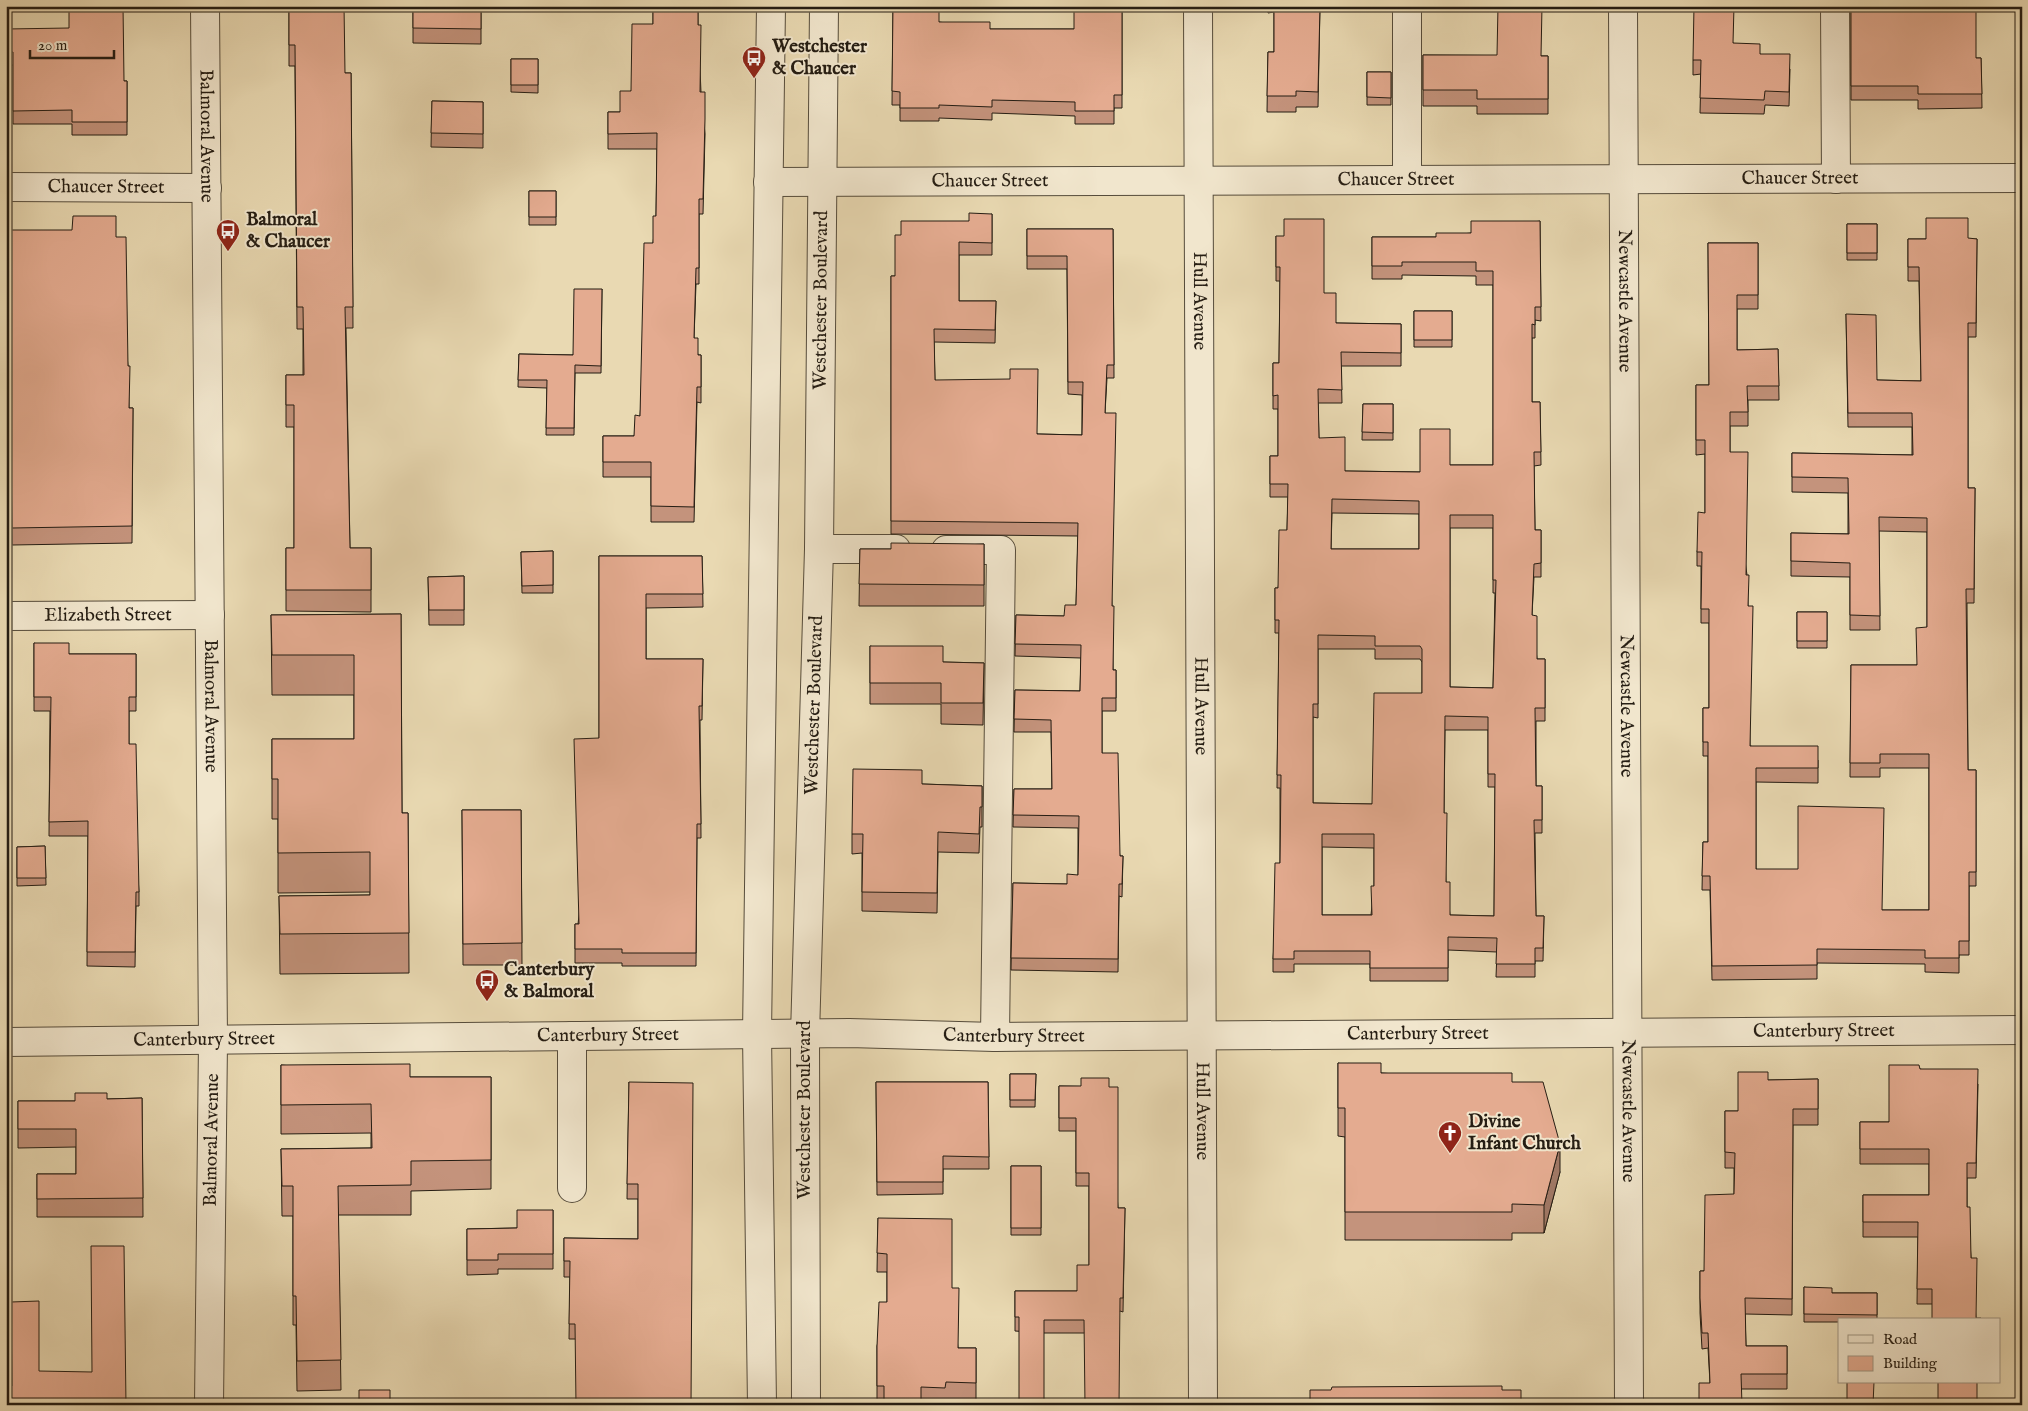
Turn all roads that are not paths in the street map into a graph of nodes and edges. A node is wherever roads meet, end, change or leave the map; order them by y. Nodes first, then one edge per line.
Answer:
1 (205, 6) edge
2 (771, 6) edge
3 (824, 6) edge
4 (1198, 6) edge
5 (1407, 6) edge
6 (1623, 6) edge
7 (1835, 6) edge
8 (2022, 178) edge
9 (1624, 179) junction
10 (1836, 179) junction
11 (1200, 180) junction
12 (1407, 180) junction
13 (768, 182) junction
14 (823, 182) junction
15 (6, 187) edge
16 (207, 188) junction
17 (819, 549) junction
18 (210, 615) junction
19 (6, 616) edge
20 (2022, 1030) edge
21 (1627, 1032) junction
22 (757, 1034) junction
23 (805, 1035) junction
24 (1200, 1035) junction
25 (572, 1036) junction
26 (994, 1036) junction
27 (213, 1041) junction
28 (6, 1042) edge
29 (572, 1188) dead end
30 (209, 1405) edge
31 (762, 1405) edge
32 (806, 1405) edge
33 (1203, 1405) edge
34 (1629, 1405) edge

1 - 16 street, Balmoral Avenue
2 - 13 street
3 - 14 street, Westchester Boulevard
4 - 11 street, Hull Avenue
5 - 12 street
6 - 9 street, Newcastle Avenue
7 - 10 street
8 - 10 street, Chaucer Street
9 - 10 street, Chaucer Street
9 - 12 street, Chaucer Street
9 - 21 street, Newcastle Avenue
11 - 12 street, Chaucer Street
11 - 14 street, Chaucer Street
11 - 24 street, Hull Avenue
13 - 14 street, Chaucer Street
13 - 22 street
14 - 17 street, Westchester Boulevard
15 - 16 street, Chaucer Street
16 - 18 street, Balmoral Avenue
17 - 23 street, Westchester Boulevard
17 - 26 street
18 - 19 street, Elizabeth Street
18 - 27 street, Balmoral Avenue
20 - 21 street, Canterbury Street
21 - 24 street, Canterbury Street
21 - 34 street, Newcastle Avenue
22 - 23 street, Canterbury Street
22 - 25 street, Canterbury Street
22 - 31 street
23 - 26 street, Canterbury Street
23 - 32 street, Westchester Boulevard
24 - 26 street, Canterbury Street
24 - 33 street, Hull Avenue
25 - 27 street, Canterbury Street
25 - 29 street
27 - 28 street, Canterbury Street
27 - 30 street, Balmoral Avenue

